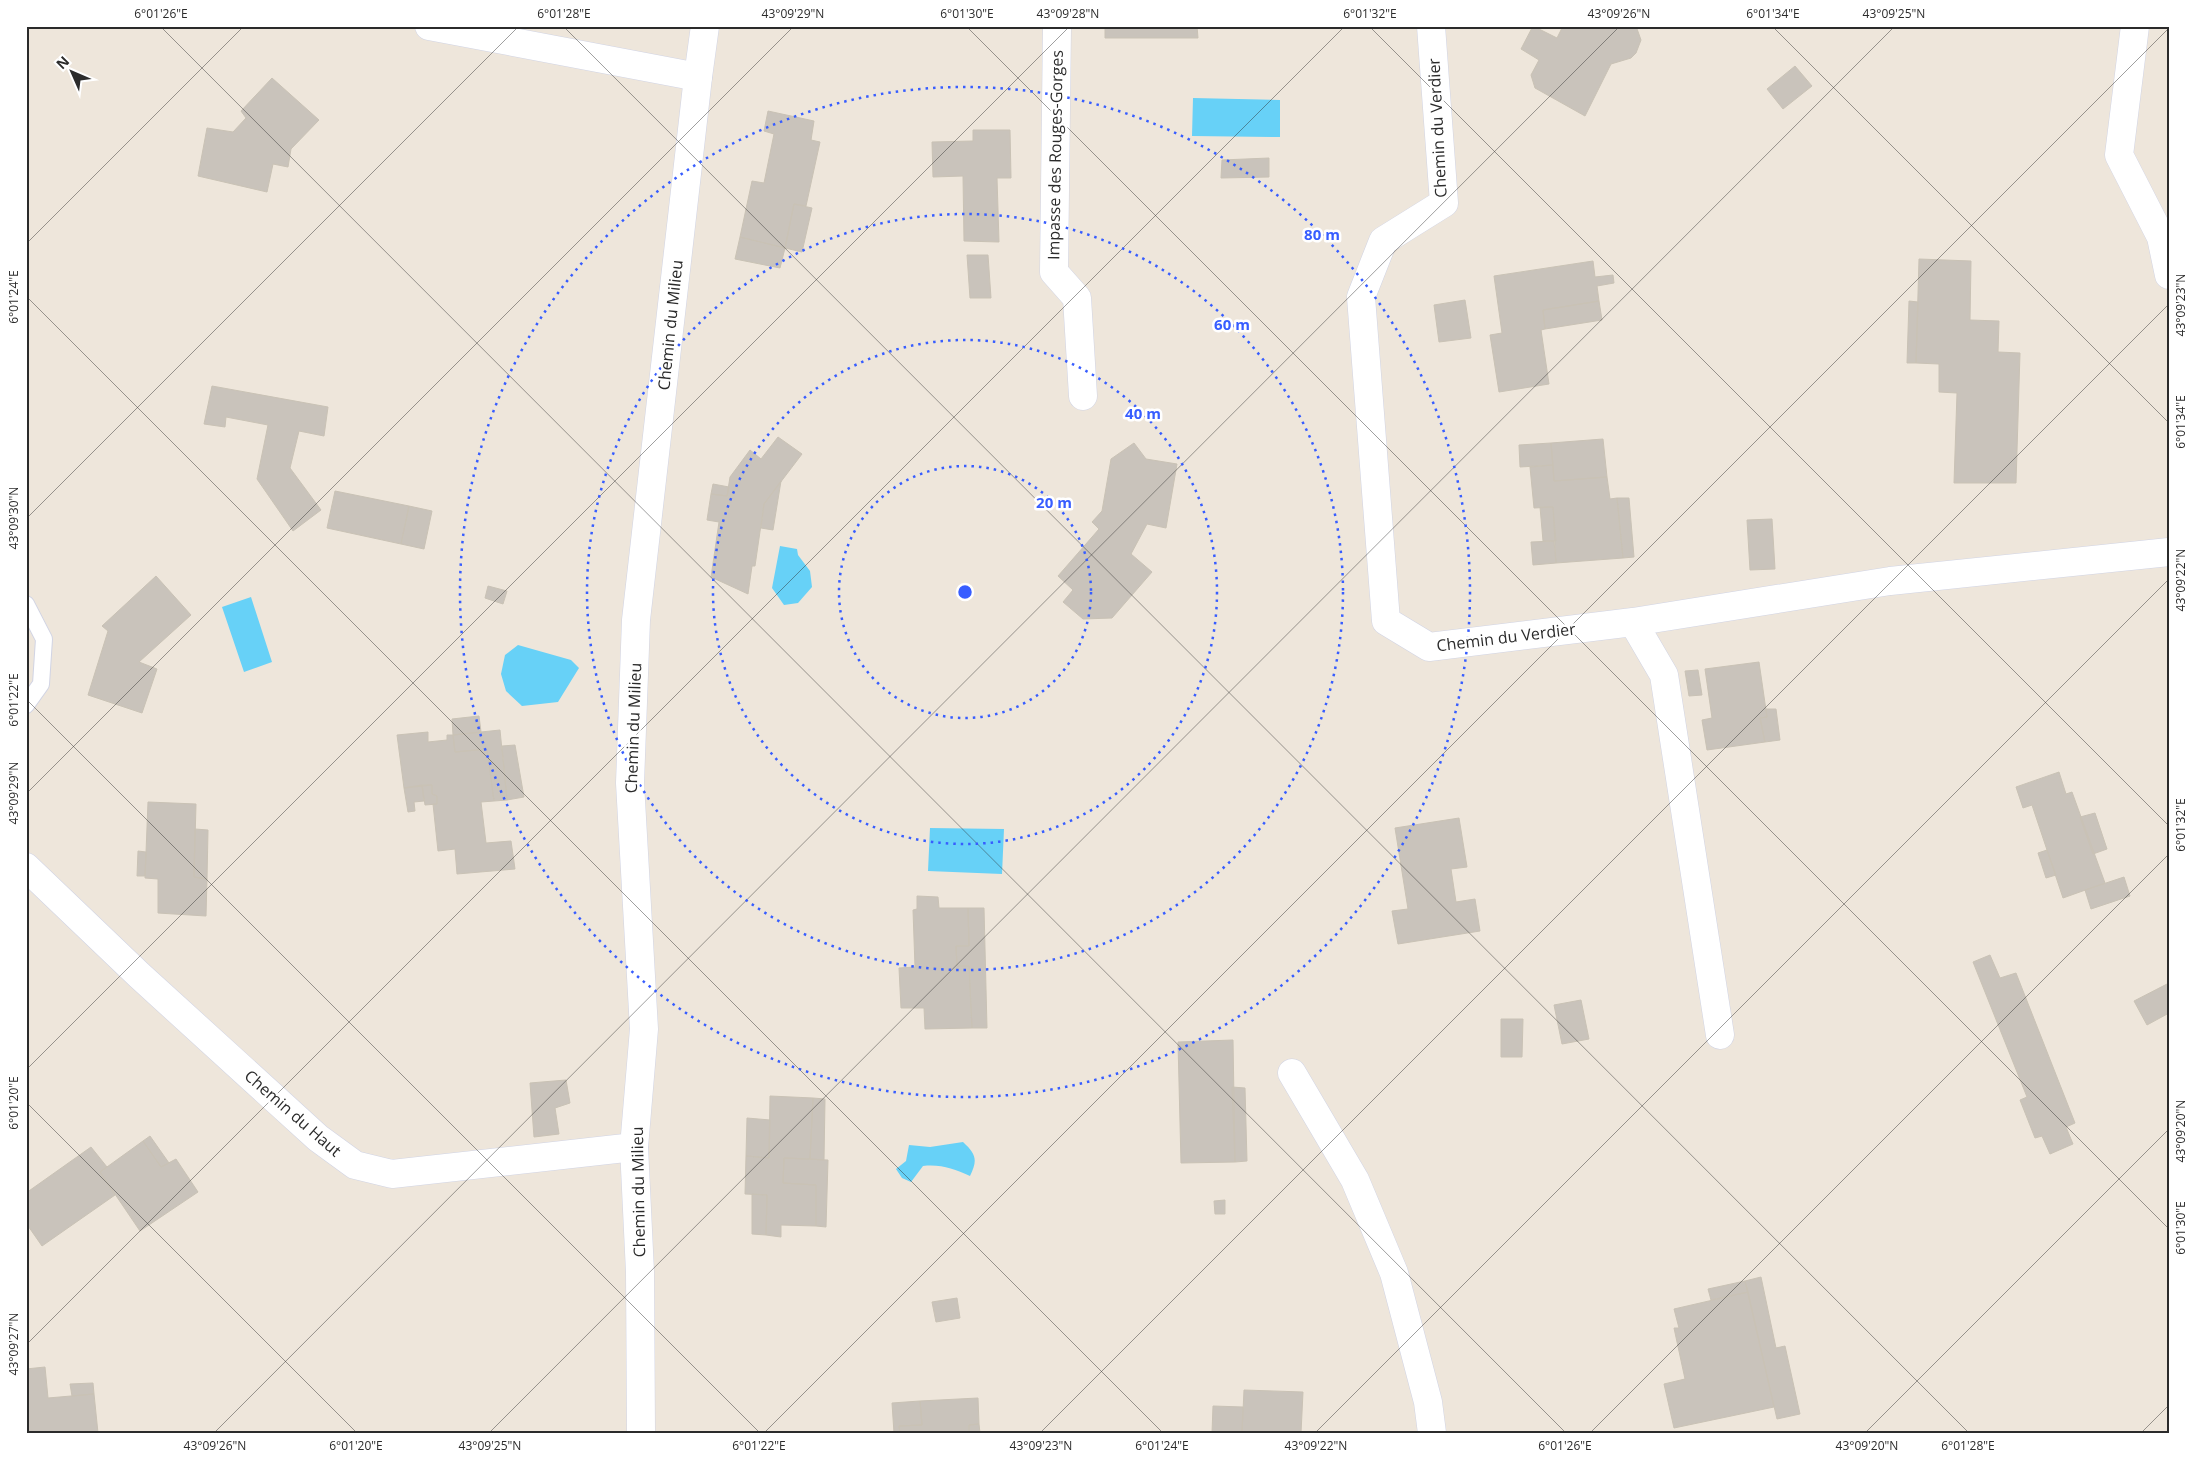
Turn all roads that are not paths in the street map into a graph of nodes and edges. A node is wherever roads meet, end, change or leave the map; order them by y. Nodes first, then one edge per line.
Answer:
1 (429, 26) edge
2 (705, 26) edge
3 (1056, 26) edge
4 (1430, 26) edge
5 (2135, 26) edge
6 (698, 77) junction
7 (2169, 275) edge
8 (1082, 396) dead end
9 (2169, 552) edge
10 (26, 604) edge
11 (1633, 622) junction
12 (26, 705) edge
13 (26, 867) edge
14 (1720, 1035) dead end
15 (1292, 1073) dead end
16 (634, 1147) junction
17 (641, 1433) edge
18 (1432, 1433) edge

1 - 6 street
2 - 6 street, Chemin du Milieu
3 - 8 street, Impasse des Rouges-Gorges
4 - 11 street, Chemin du Verdier
5 - 7 street
6 - 16 street, Chemin du Milieu
9 - 11 street
10 - 12 lane
11 - 14 street
13 - 16 street, Chemin du Haut
15 - 18 street
16 - 17 street, Chemin du Milieu

